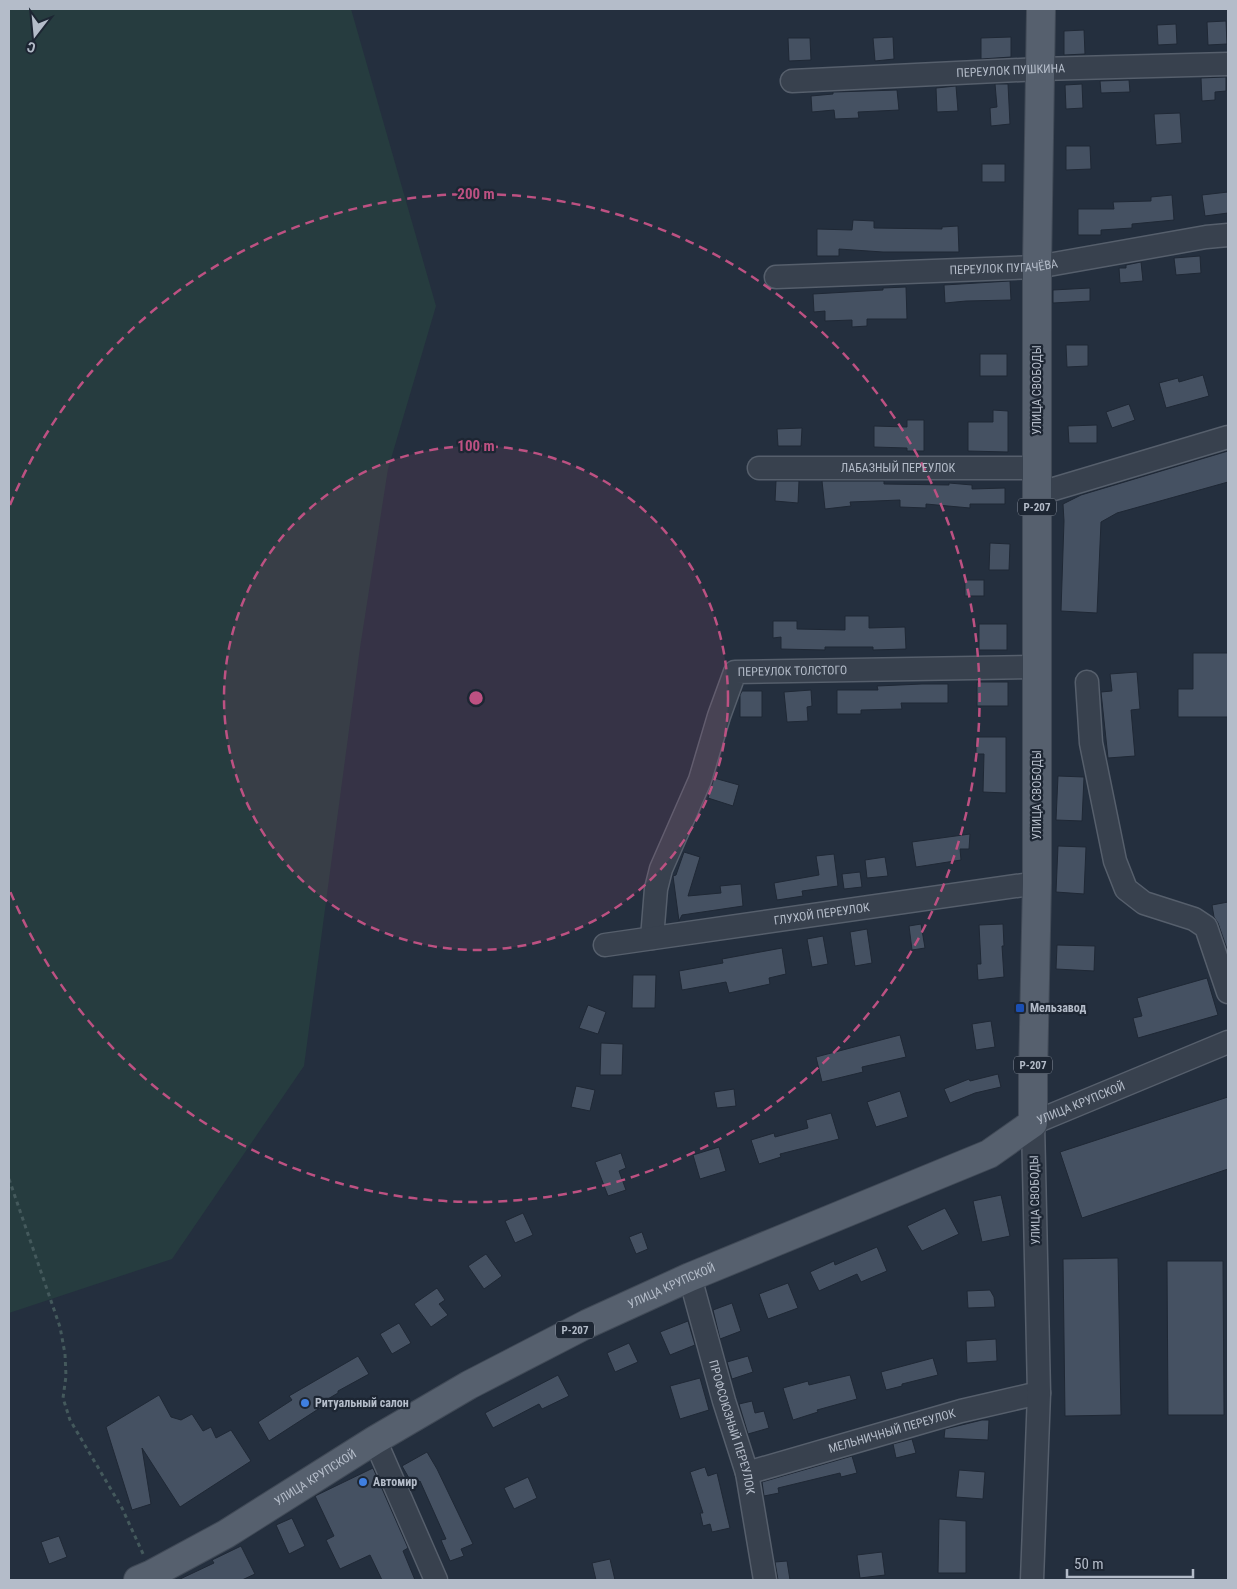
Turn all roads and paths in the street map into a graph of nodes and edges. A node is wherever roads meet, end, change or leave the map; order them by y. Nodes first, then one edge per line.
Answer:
1 (1041, 9) edge
2 (1228, 64) edge
3 (1040, 69) junction
4 (792, 81) dead end
5 (1228, 235) edge
6 (1038, 267) junction
7 (776, 277) dead end
8 (1228, 437) edge
9 (759, 468) dead end
10 (1037, 481) junction
11 (1038, 666) junction
12 (1087, 682) dead end
13 (1037, 883) junction
14 (652, 938) junction
15 (605, 945) dead end
16 (1228, 992) edge
17 (1228, 1042) edge
18 (1033, 1123) junction
19 (9, 1179) edge
20 (690, 1276) junction
21 (1039, 1393) junction
22 (375, 1440) junction
23 (746, 1473) junction
24 (145, 1577) edge
25 (436, 1580) edge
26 (765, 1580) edge
27 (1032, 1580) edge

1 - 3 main road, УЛИЦА СВОБОДЫ / Р-207
2 - 3 street, ПЕРЕУЛОК ПУШКИНА
3 - 4 street, ПЕРЕУЛОК ПУШКИНА
3 - 6 main road, УЛИЦА СВОБОДЫ / Р-207
5 - 6 street, ПЕРЕУЛОК ПУГАЧЁВА
6 - 7 street, ПЕРЕУЛОК ПУГАЧЁВА
6 - 10 main road, УЛИЦА СВОБОДЫ / Р-207
8 - 10 street, ЛАБАЗНЫЙ ПЕРЕУЛОК
9 - 10 street, ЛАБАЗНЫЙ ПЕРЕУЛОК
10 - 11 main road, УЛИЦА СВОБОДЫ / Р-207
11 - 13 main road, УЛИЦА СВОБОДЫ / Р-207
11 - 14 street, ПЕРЕУЛОК ТОЛСТОГО
12 - 16 street
13 - 14 street, ГЛУХОЙ ПЕРЕУЛОК
13 - 18 main road, УЛИЦА СВОБОДЫ / Р-207
14 - 15 street, ГЛУХОЙ ПЕРЕУЛОК
17 - 18 street, УЛИЦА КРУПСКОЙ
18 - 20 main road, УЛИЦА КРУПСКОЙ / Р-207
18 - 21 street, УЛИЦА СВОБОДЫ
19 - 24 path
20 - 22 main road, УЛИЦА КРУПСКОЙ / Р-207
20 - 23 street, ПРОФСОЮЗНЫЙ ПЕРЕУЛОК
21 - 23 street, МЕЛЬНИЧНЫЙ ПЕРЕУЛОК
21 - 27 street, УЛИЦА СВОБОДЫ
22 - 24 main road, УЛИЦА КРУПСКОЙ / Р-207
22 - 25 street
23 - 26 street, ПРОФСОЮЗНЫЙ ПЕРЕУЛОК

